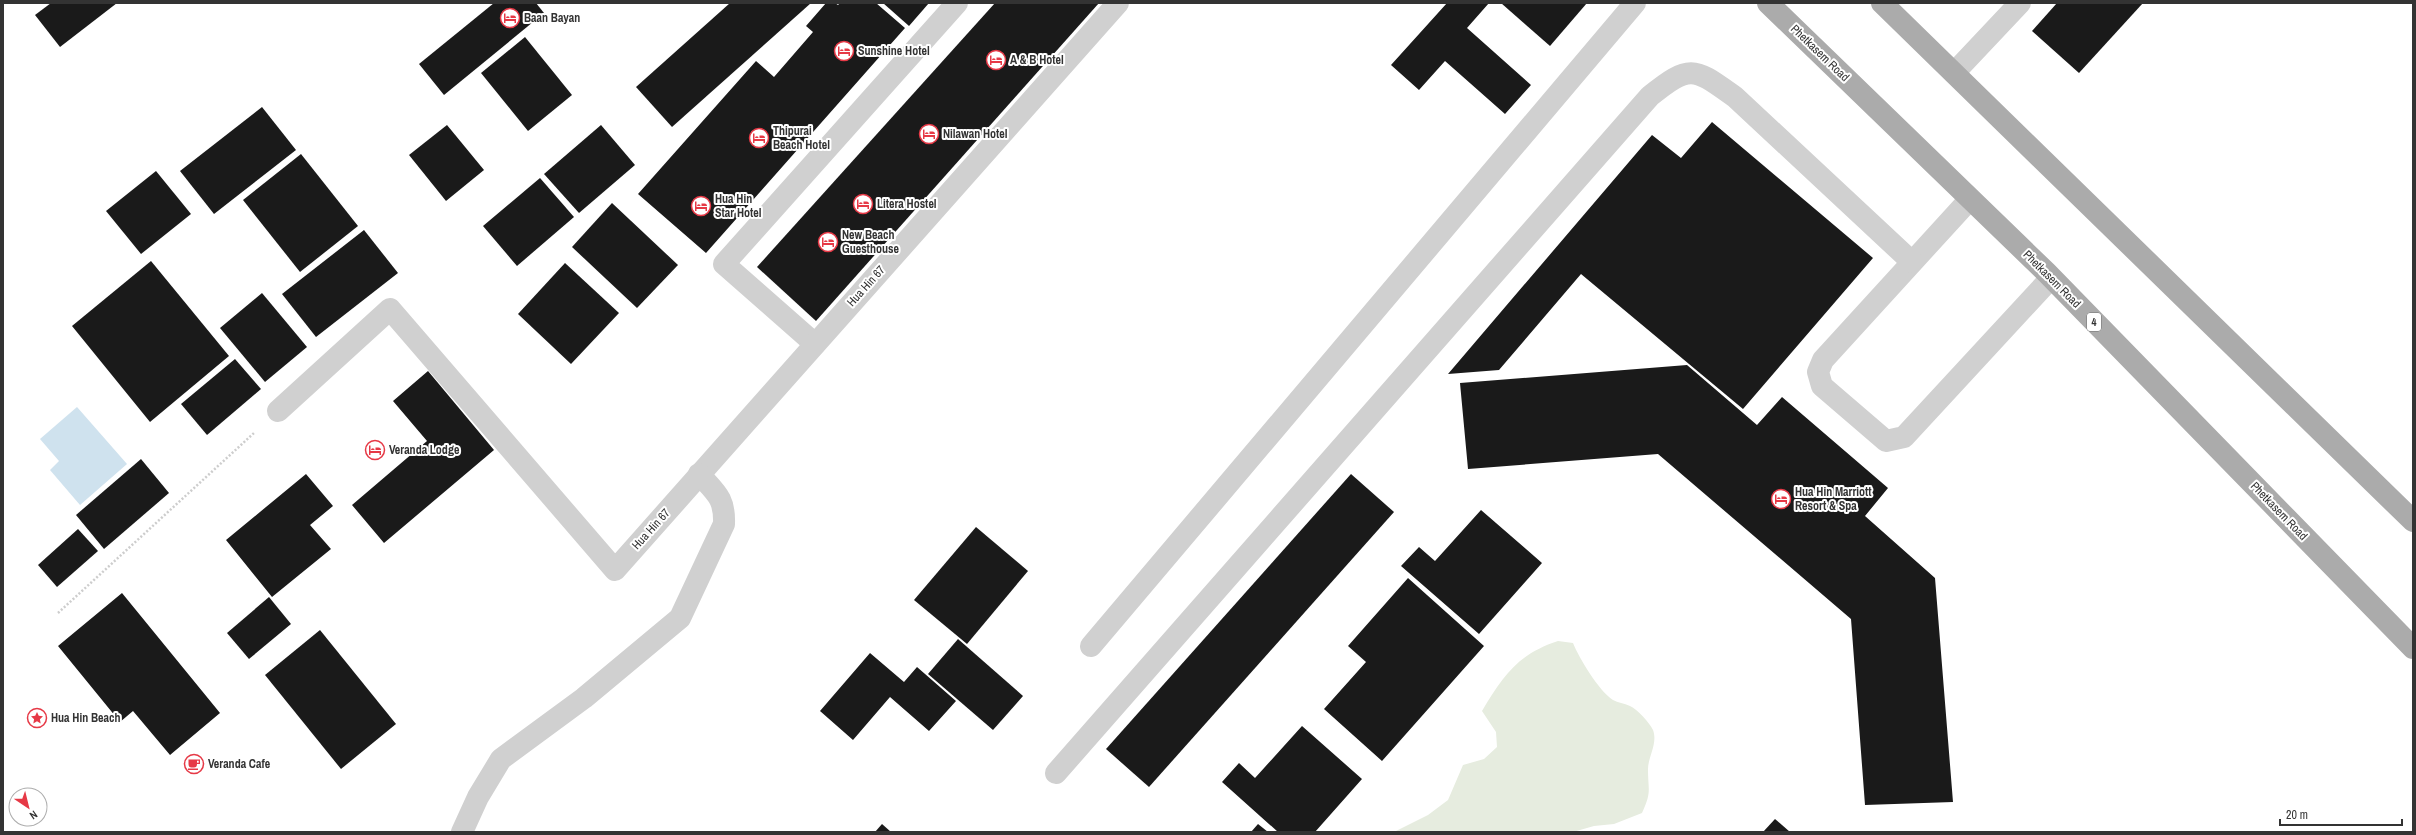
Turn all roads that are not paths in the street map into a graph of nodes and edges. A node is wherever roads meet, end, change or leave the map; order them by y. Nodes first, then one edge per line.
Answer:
1 (957, 3) edge
2 (1118, 3) edge
3 (1634, 3) edge
4 (1768, 3) edge
5 (1882, 3) edge
6 (2020, 3) edge
7 (1954, 73) junction
8 (1970, 199) junction
9 (1912, 262) junction
10 (2051, 278) junction
11 (815, 344) junction
12 (278, 411) road end
13 (699, 474) junction
14 (2413, 521) edge
15 (1091, 646) dead end
16 (2413, 648) edge
17 (1056, 773) dead end
18 (462, 832) edge

1 - 11 street
2 - 11 street, Hua Hin 67
3 - 15 street
4 - 8 main road, Phetkasem Road / 4
5 - 7 main road
6 - 7 street
7 - 14 main road
8 - 9 street
8 - 10 main road, Phetkasem Road / 4
9 - 10 street
9 - 17 street
10 - 16 main road, Phetkasem Road / 4
11 - 13 street, Hua Hin 67
12 - 13 street, Hua Hin 67
13 - 18 street

